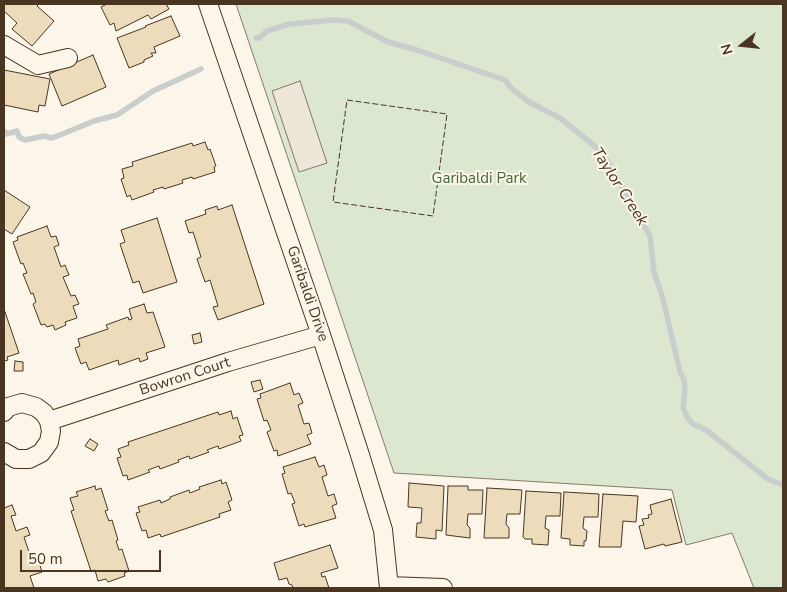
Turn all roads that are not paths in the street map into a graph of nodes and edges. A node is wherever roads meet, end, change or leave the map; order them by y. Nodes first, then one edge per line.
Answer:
1 (208, 4) edge
2 (4, 45) edge
3 (68, 58) dead end
4 (321, 335) junction
5 (4, 412) edge
6 (49, 421) junction
7 (4, 452) edge
8 (389, 587) edge
9 (442, 588) edge

1 - 4 street, Garibaldi Drive
2 - 3 street
4 - 6 street, Bowron Court
4 - 8 street, Garibaldi Drive
5 - 6 street
6 - 7 street
8 - 9 street

